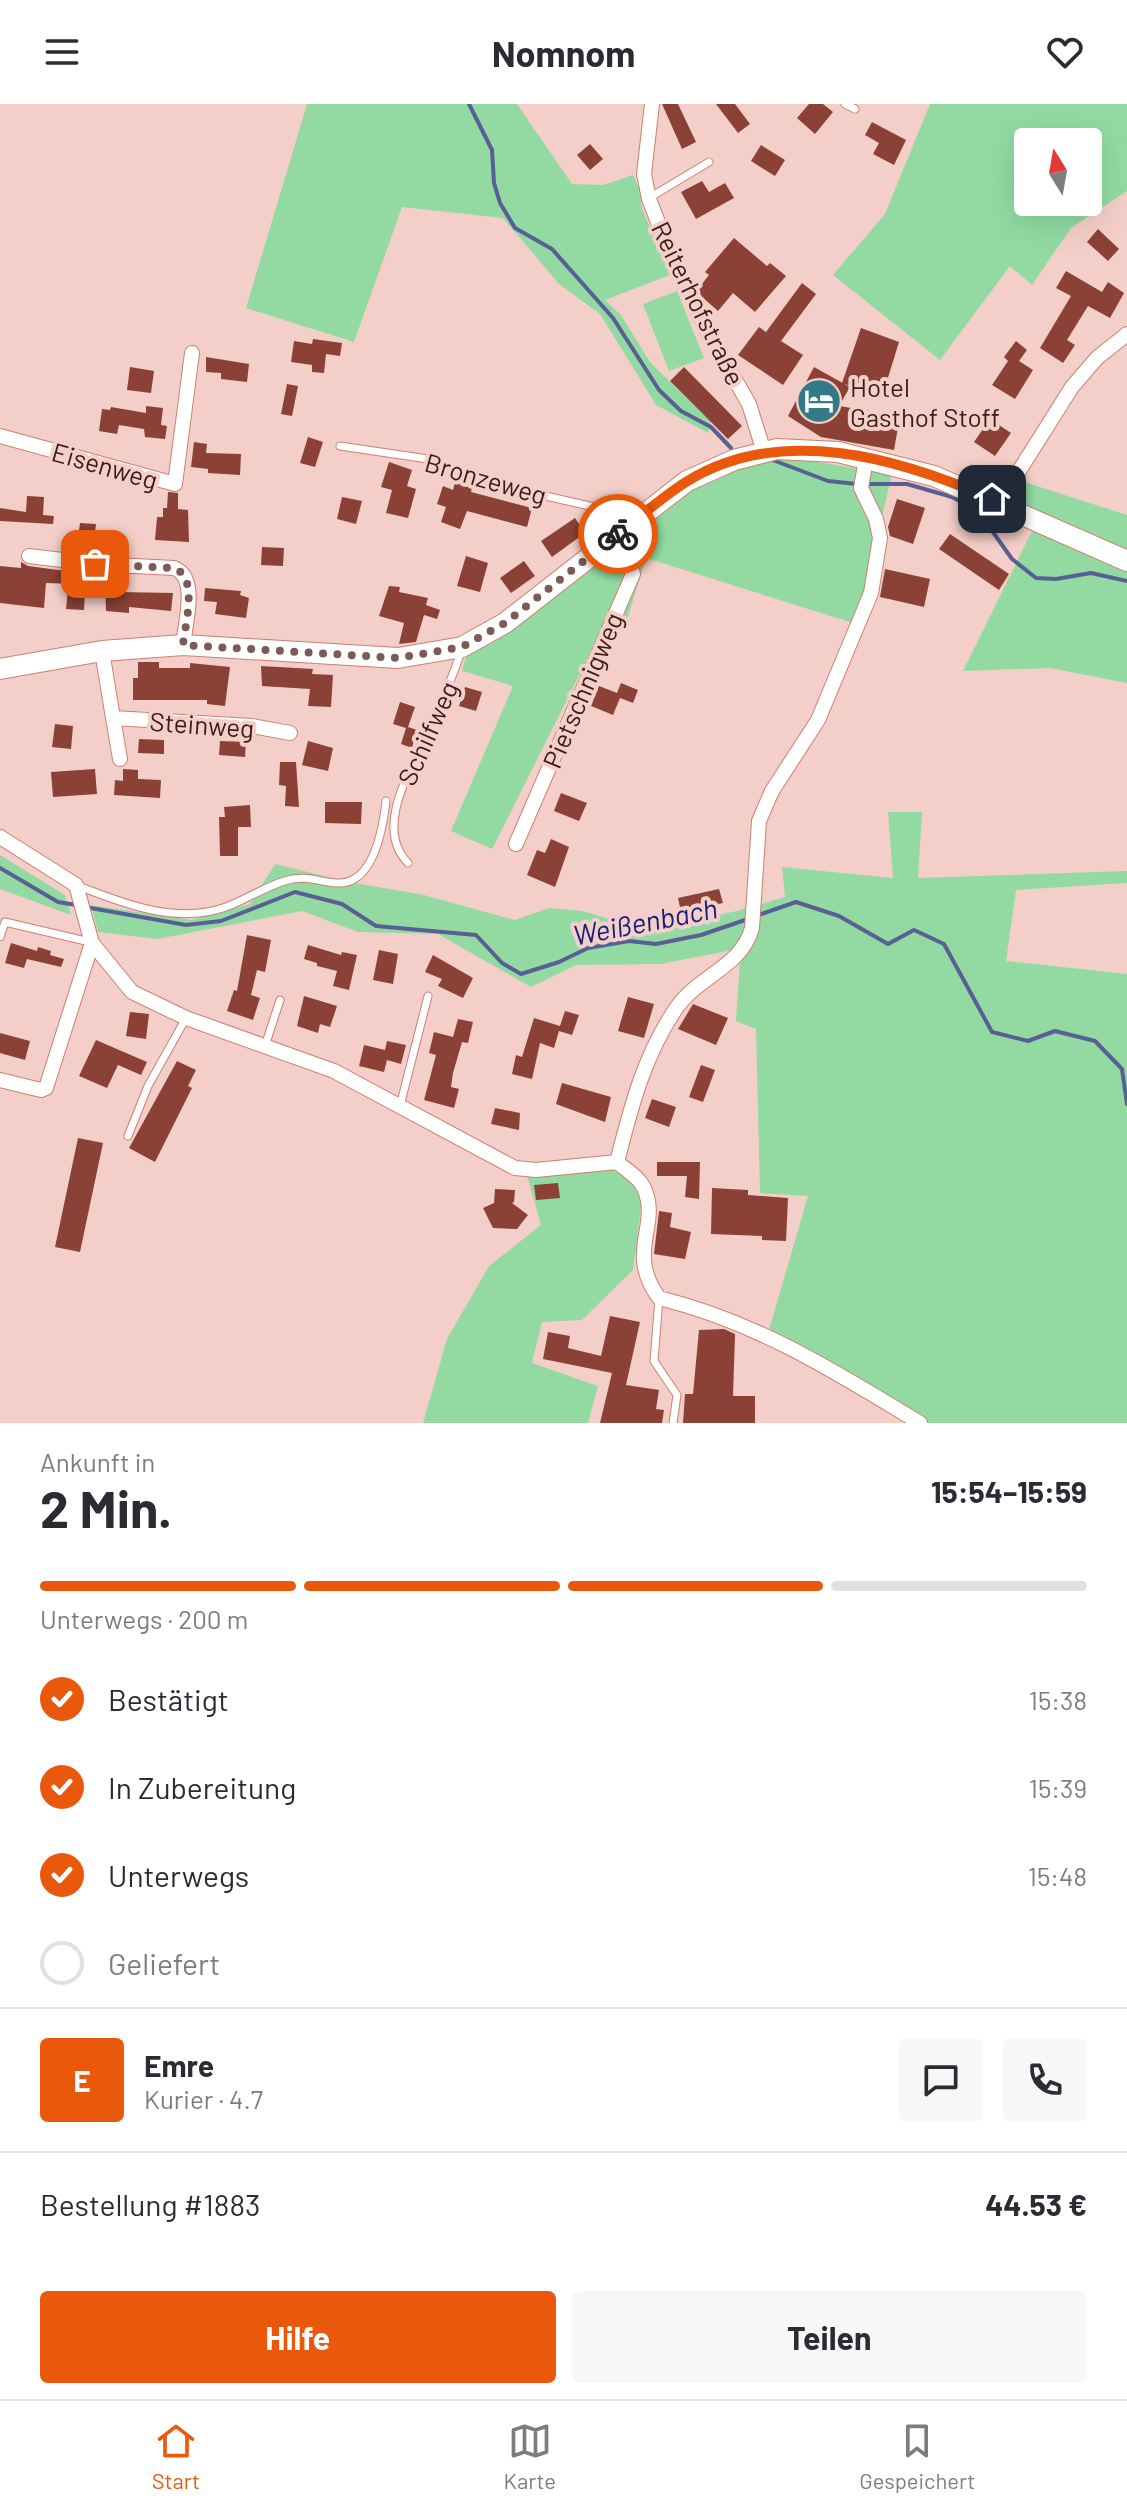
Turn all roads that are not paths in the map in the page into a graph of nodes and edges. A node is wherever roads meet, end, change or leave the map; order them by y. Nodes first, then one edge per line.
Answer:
1 (652, 104) edge
2 (845, 104) edge
3 (855, 109) dead end
4 (709, 162) dead end
5 (649, 199) junction
6 (1127, 334) edge
7 (192, 353) dead end
8 (0, 436) edge
9 (340, 446) dead end
10 (764, 452) junction
11 (862, 475) junction
12 (992, 499) junction
13 (617, 535) junction
14 (29, 556) dead end
15 (1127, 561) edge
16 (183, 645) junction
17 (462, 647) junction
18 (102, 651) junction
19 (0, 669) edge
20 (113, 718) junction
21 (290, 733) dead end
22 (120, 759) dead end
23 (386, 801) dead end
24 (0, 837) edge
25 (516, 844) dead end
26 (408, 863) dead end
27 (78, 892) junction
28 (0, 937) edge
29 (92, 943) junction
30 (428, 996) dead end
31 (280, 1000) dead end
32 (186, 1018) junction
33 (265, 1046) junction
34 (0, 1080) edge
35 (400, 1107) junction
36 (128, 1136) dead end
37 (617, 1162) junction
38 (659, 1298) junction
39 (673, 1423) edge
40 (920, 1423) edge

1 - 5 street, Reiterhofstraße
2 - 3 lane
4 - 5 lane
5 - 10 street, Reiterhofstraße
6 - 12 street
7 - 8 street, Eisenweg
9 - 13 lane, Bronzeweg
10 - 11 main road
10 - 13 main road
11 - 12 main road
11 - 37 street
12 - 15 main road
13 - 17 main road
13 - 25 street, Pietschnigweg
14 - 16 street
16 - 17 main road
16 - 18 main road
17 - 26 lane, Schilfweg
18 - 19 main road
18 - 20 street, Steinweg
20 - 21 street, Steinweg
20 - 22 street, Steinweg
23 - 27 lane
24 - 27 street
27 - 29 street
28 - 29 lane
29 - 32 street
29 - 34 street
30 - 35 lane
31 - 33 lane
32 - 33 street
32 - 36 lane
33 - 35 street
35 - 37 street
37 - 38 street
38 - 39 lane
38 - 40 street

